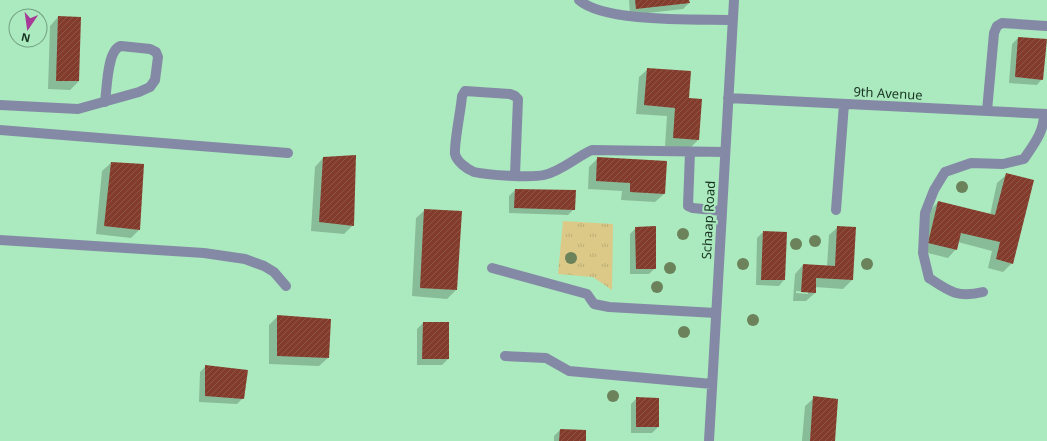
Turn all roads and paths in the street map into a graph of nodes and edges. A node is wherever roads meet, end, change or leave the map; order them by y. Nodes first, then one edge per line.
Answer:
1 (579, 0) edge
2 (734, 0) edge
3 (733, 20) junction
4 (1046, 26) edge
5 (728, 98) junction
6 (106, 102) junction
7 (844, 104) junction
8 (0, 105) edge
9 (987, 111) junction
10 (1045, 114) edge
11 (0, 130) edge
12 (690, 152) junction
13 (725, 152) junction
14 (288, 153) dead end
15 (515, 175) junction
16 (836, 210) dead end
17 (722, 212) junction
18 (0, 240) edge
19 (492, 268) dead end
20 (286, 286) dead end
21 (984, 292) dead end
22 (716, 312) junction
23 (505, 356) dead end
24 (712, 384) junction
25 (708, 441) edge

1 - 3 street
2 - 3 street, Schaap Road
3 - 5 street, Schaap Road
4 - 9 street
5 - 7 street, 9th Avenue
5 - 13 street, Schaap Road
6 - 6 street
6 - 8 street
7 - 9 street, 9th Avenue
7 - 16 street
9 - 10 street, 9th Avenue
10 - 21 street
11 - 14 street
12 - 13 street
12 - 15 street
12 - 17 street
13 - 17 street, Schaap Road
15 - 15 street
17 - 22 street, Schaap Road
18 - 20 street
19 - 22 street
22 - 24 street, Schaap Road
23 - 24 street
24 - 25 street, Schaap Road

